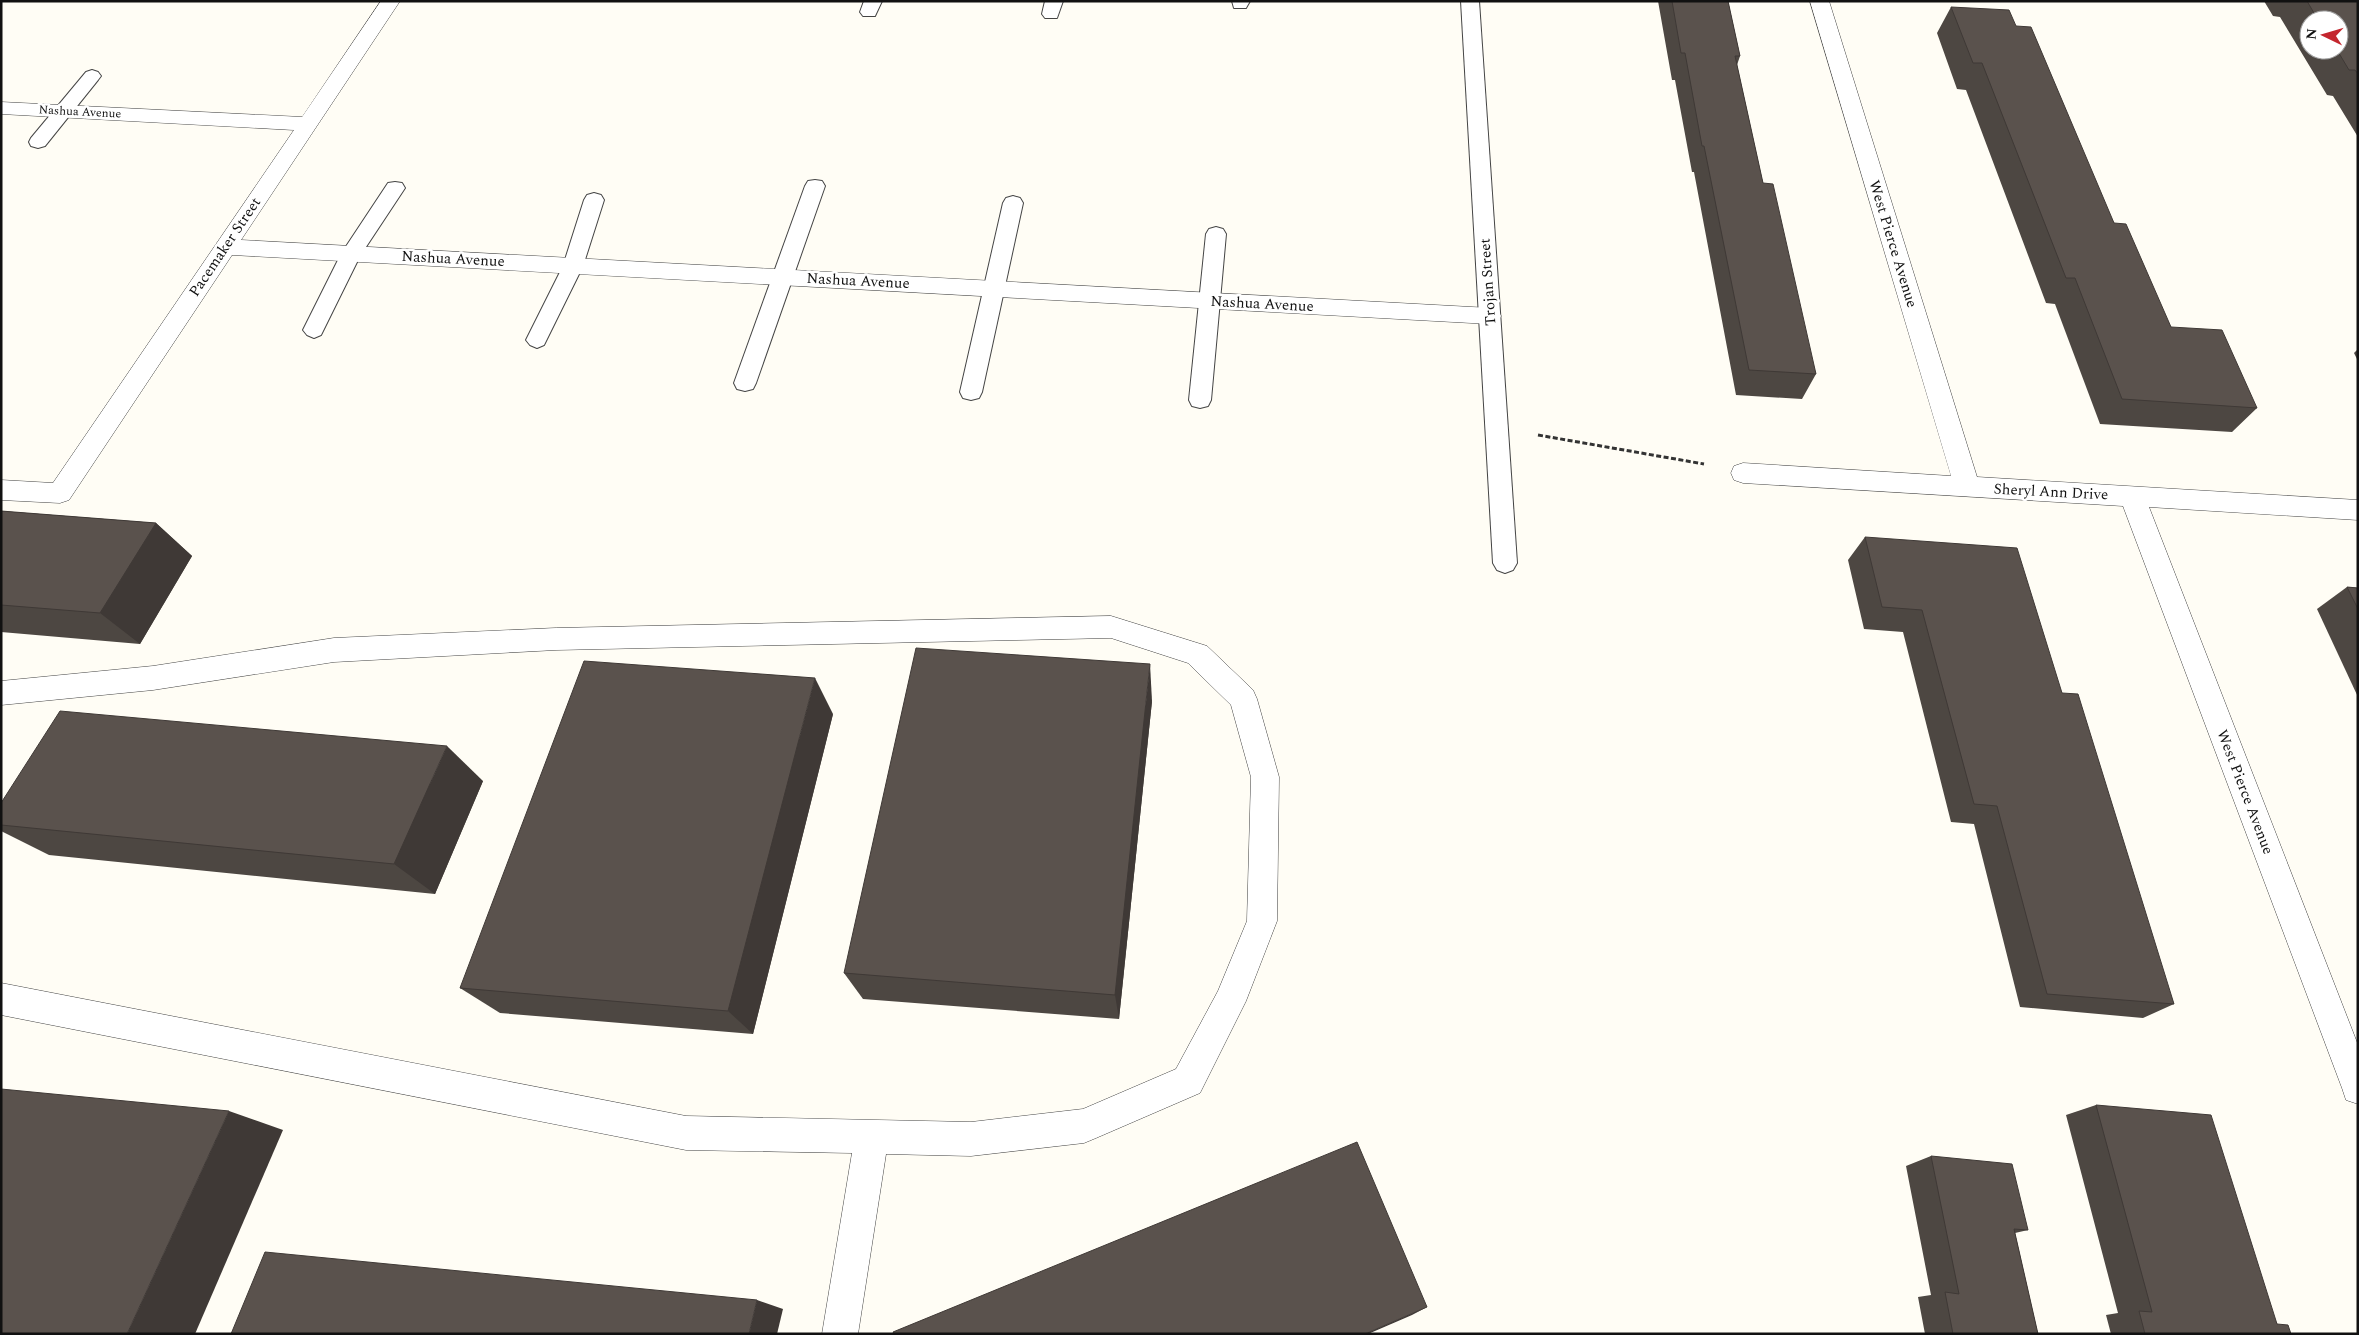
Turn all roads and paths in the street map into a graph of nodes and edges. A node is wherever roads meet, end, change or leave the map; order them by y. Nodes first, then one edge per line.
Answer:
1 (391, 1) edge
2 (1470, 1) edge
3 (1819, 1) edge
4 (92, 76) dead end
5 (1, 108) edge
6 (63, 112) junction
7 (308, 124) junction
8 (38, 142) dead end
9 (815, 186) dead end
10 (394, 188) dead end
11 (594, 200) dead end
12 (1013, 203) dead end
13 (1216, 234) dead end
14 (225, 247) junction
15 (351, 254) junction
16 (573, 266) junction
17 (784, 277) junction
18 (994, 289) junction
19 (1209, 301) junction
20 (1490, 316) junction
21 (314, 330) dead end
22 (537, 340) dead end
23 (745, 383) dead end
24 (971, 392) dead end
25 (1200, 400) dead end
26 (1497, 432) junction
27 (1743, 473) joint
28 (1967, 487) junction
29 (1, 490) edge
30 (2132, 496) junction
31 (2358, 510) edge
32 (1505, 563) dead end
33 (1, 693) edge
34 (1, 999) edge
35 (2358, 1088) edge
36 (872, 1137) junction
37 (840, 1334) edge

1 - 7 street, Pacemaker Street
2 - 20 lane, Trojan Street
3 - 28 street, West Pierce Avenue
4 - 6 lane
5 - 6 street, Nashua Avenue
6 - 7 street, Nashua Avenue
6 - 8 lane
7 - 14 street, Pacemaker Street
9 - 17 lane
10 - 15 lane
11 - 16 lane
12 - 18 lane
13 - 19 lane
14 - 15 street, Nashua Avenue
14 - 29 street, Pacemaker Street
15 - 16 street, Nashua Avenue
15 - 21 lane
16 - 17 street, Nashua Avenue
16 - 22 lane
17 - 18 street, Nashua Avenue
17 - 23 lane
18 - 19 street, Nashua Avenue
18 - 24 lane
19 - 20 street, Nashua Avenue
19 - 25 lane
20 - 26 lane, Trojan Street
26 - 27 path
26 - 32 lane, Trojan Street
27 - 28 street, Sheryl Ann Drive
28 - 30 street, Sheryl Ann Drive
30 - 31 street, Sheryl Ann Drive
30 - 35 street, West Pierce Avenue
33 - 36 street
34 - 36 street
36 - 37 street

